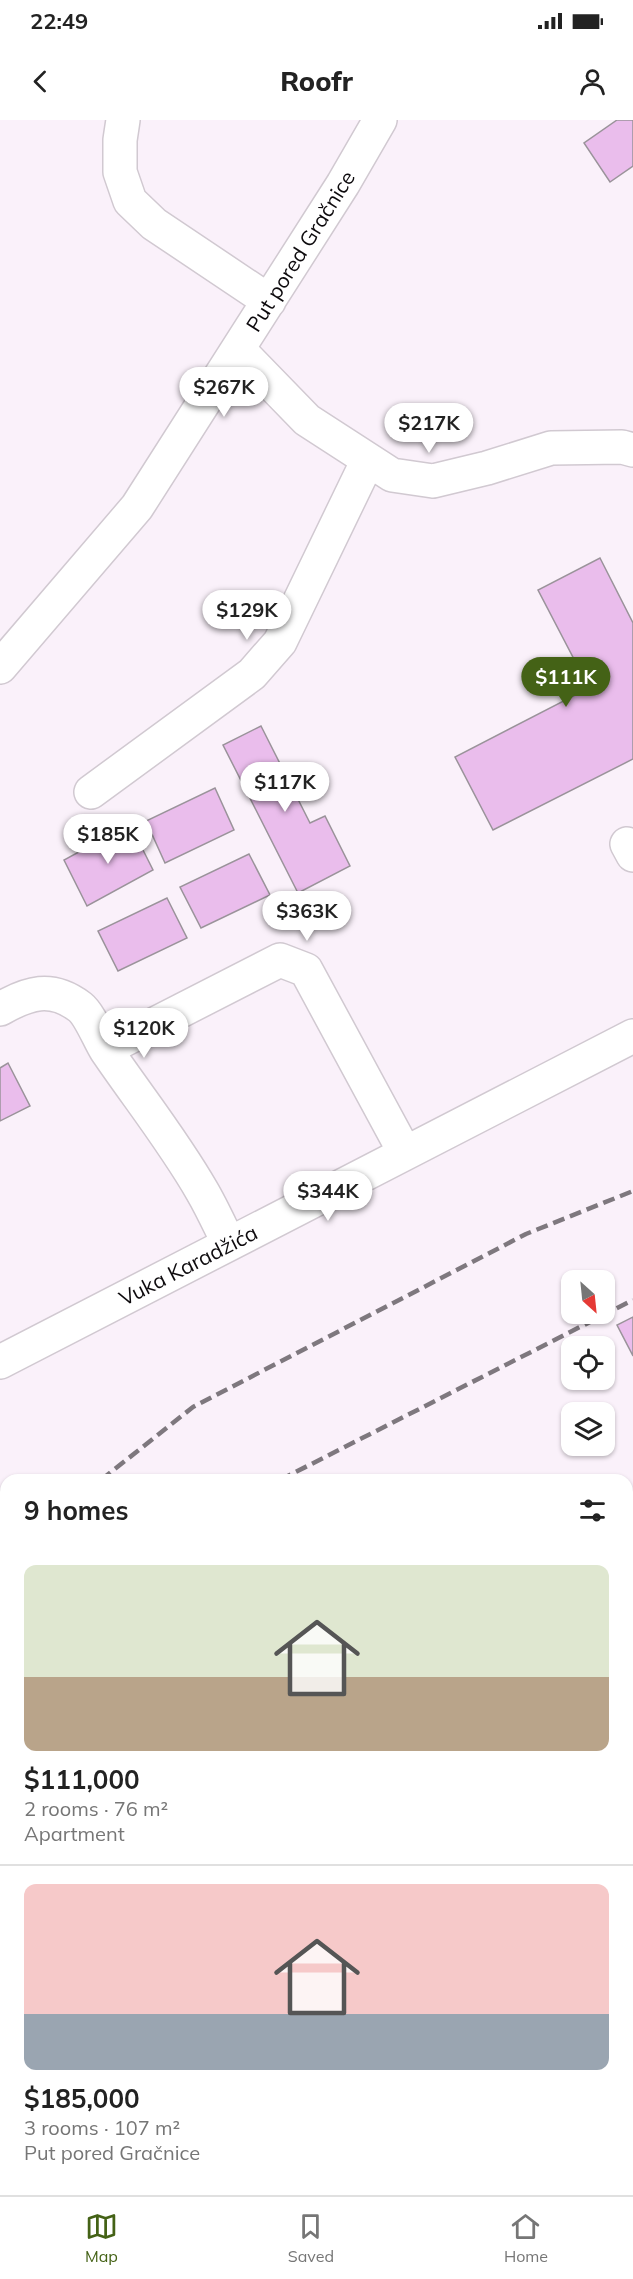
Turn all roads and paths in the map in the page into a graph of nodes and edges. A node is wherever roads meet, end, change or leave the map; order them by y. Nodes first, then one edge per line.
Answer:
1 (123, 120) edge
2 (380, 120) edge
3 (269, 301) junction
4 (238, 349) junction
5 (633, 450) edge
6 (368, 460) junction
7 (0, 667) edge
8 (91, 792) dead end
9 (0, 1009) edge
10 (633, 1036) edge
11 (106, 1049) junction
12 (405, 1153) junction
13 (229, 1244) junction
14 (0, 1362) edge

1 - 3 street
2 - 3 street, Put pored Gračnice
3 - 4 street, Put pored Gračnice
4 - 6 street
4 - 7 street, Put pored Gračnice
5 - 6 street
6 - 8 street
9 - 11 street
10 - 12 street, Vuka Karadžića
11 - 12 street
11 - 13 street
12 - 13 street, Vuka Karadžića
13 - 14 street, Vuka Karadžića

